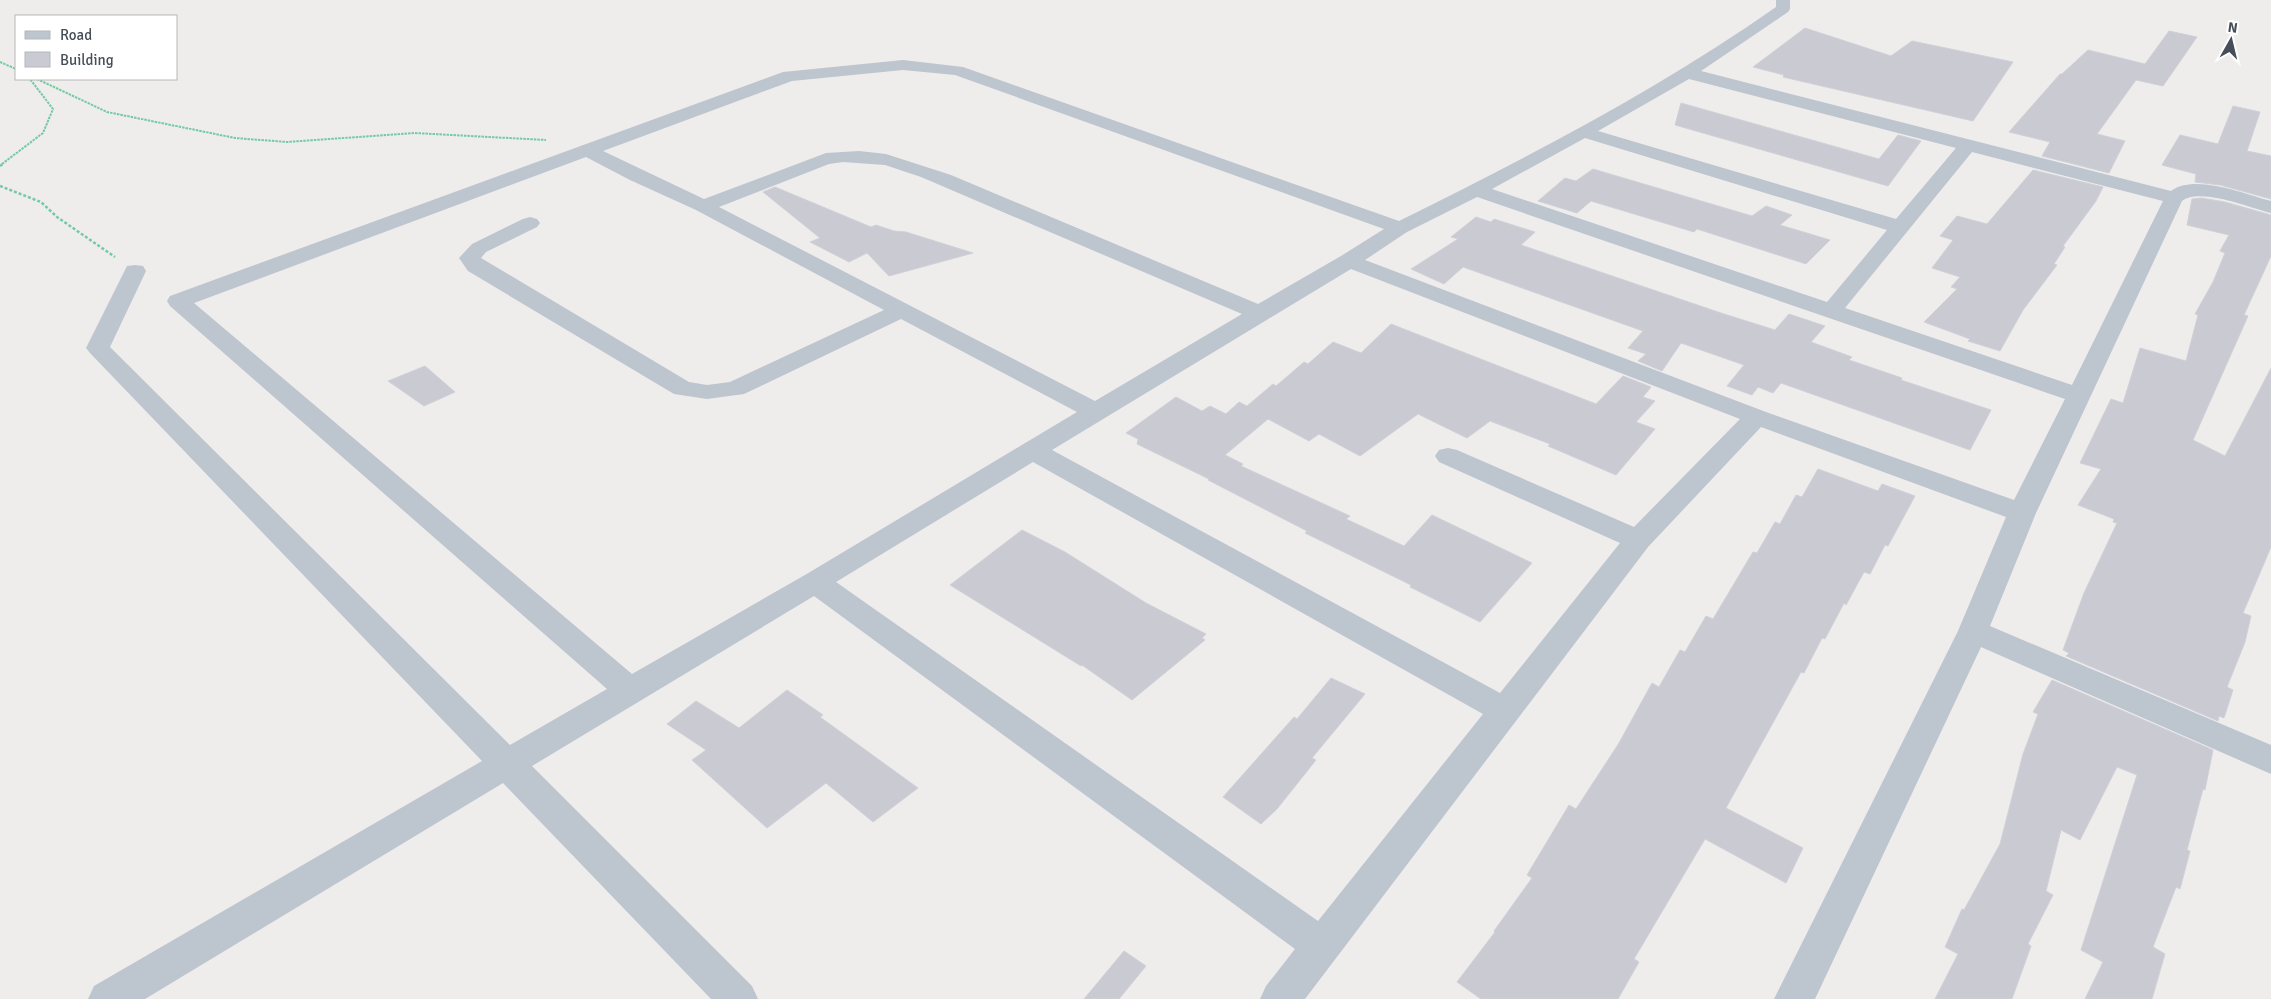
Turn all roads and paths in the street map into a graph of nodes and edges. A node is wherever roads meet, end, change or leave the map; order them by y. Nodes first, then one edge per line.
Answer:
1 (1782, 0) edge
2 (0, 62) edge
3 (15, 69) edge
4 (1686, 72) junction
5 (31, 80) edge
6 (39, 80) edge
7 (1583, 132) junction
8 (549, 140) dead end
9 (1968, 145) junction
10 (589, 152) junction
11 (0, 166) edge
12 (0, 186) edge
13 (1476, 190) junction
14 (2174, 198) junction
15 (703, 206) junction
16 (2271, 207) edge
17 (530, 223) dead end
18 (1900, 227) junction
19 (1400, 228) junction
20 (1349, 262) junction
21 (135, 271) joint
22 (901, 310) junction
23 (1831, 311) junction
24 (1259, 313) junction
25 (2078, 395) junction
26 (1096, 412) junction
27 (1757, 416) junction
28 (1033, 451) junction
29 (1448, 456) dead end
30 (2022, 513) junction
31 (1638, 540) junction
32 (815, 582) junction
33 (1974, 631) junction
34 (630, 690) junction
35 (1504, 710) junction
36 (2271, 760) edge
37 (506, 765) junction
38 (1322, 946) junction
39 (108, 999) edge
40 (738, 999) edge
41 (1280, 999) edge
42 (1794, 999) edge

1 - 4 street
2 - 3 path
4 - 7 street
4 - 9 street
5 - 11 path
6 - 8 path
7 - 13 street
7 - 18 street
9 - 14 street
9 - 18 street
10 - 15 street
10 - 19 street
10 - 34 street
12 - 21 path
13 - 19 street
13 - 23 street
14 - 16 street
14 - 25 street
15 - 22 street
15 - 24 street
17 - 22 street
18 - 23 street
19 - 20 street
20 - 24 street
20 - 27 street
21 - 37 street
22 - 26 street
23 - 25 street
24 - 26 street
25 - 30 street
26 - 28 street
27 - 30 street
27 - 31 street
28 - 32 street
28 - 35 street
29 - 31 street
30 - 33 street
31 - 35 street
32 - 34 street
32 - 38 street
33 - 36 street
33 - 42 street
34 - 37 street
35 - 38 street
37 - 39 street
37 - 40 street
38 - 41 street

